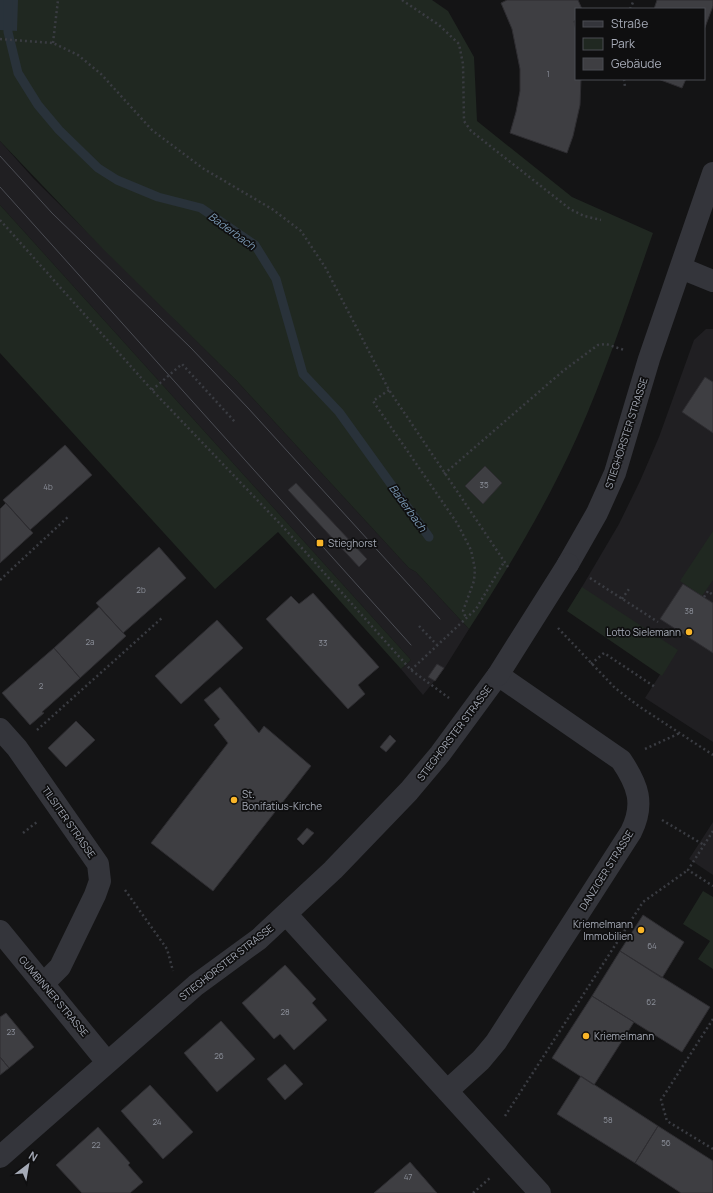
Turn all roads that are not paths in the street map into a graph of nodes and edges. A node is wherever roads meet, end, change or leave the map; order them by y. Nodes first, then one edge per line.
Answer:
1 (713, 173) edge
2 (681, 268) junction
3 (713, 281) edge
4 (498, 675) junction
5 (0, 729) edge
6 (286, 914) junction
7 (0, 931) edge
8 (43, 984) junction
9 (108, 1062) junction
10 (447, 1091) junction
11 (0, 1157) edge
12 (540, 1193) edge

1 - 2 street, STIEGHORSTER STRASSE
2 - 3 street
2 - 4 street, STIEGHORSTER STRASSE, bridge
4 - 6 street, STIEGHORSTER STRASSE
4 - 10 street, DANZIGER STRASSE
5 - 8 street, TILSITER STRASSE
6 - 9 street, STIEGHORSTER STRASSE
6 - 10 street
7 - 8 street, GUMBINNER STRASSE
8 - 9 street, GUMBINNER STRASSE
9 - 11 street, STIEGHORSTER STRASSE
10 - 12 street

